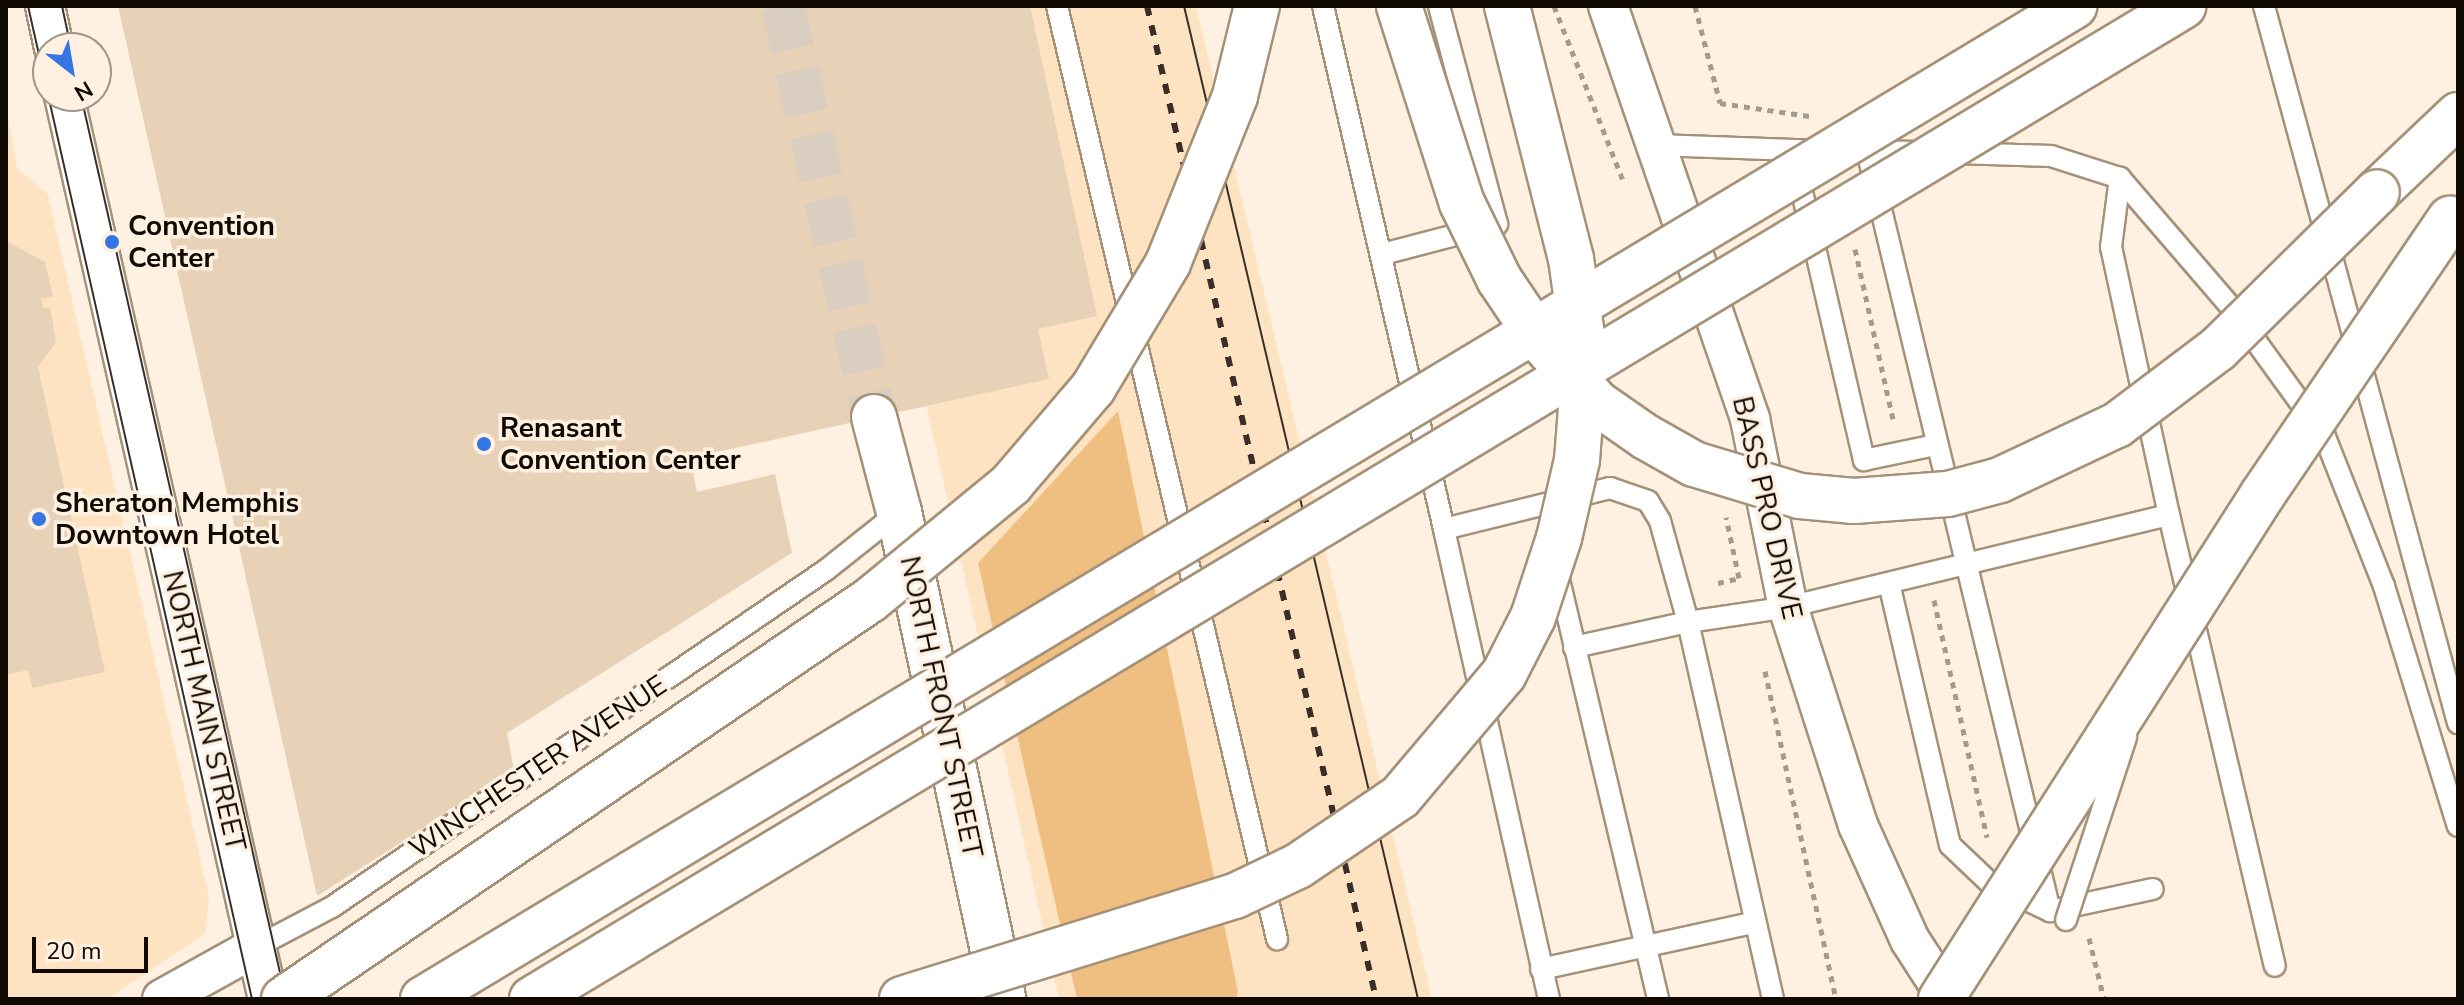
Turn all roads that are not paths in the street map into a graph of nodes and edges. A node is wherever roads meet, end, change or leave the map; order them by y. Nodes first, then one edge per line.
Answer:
1 (45, 6) edge
2 (1057, 6) edge
3 (1257, 6) edge
4 (1323, 6) edge
5 (1399, 6) edge
6 (1439, 6) edge
7 (1507, 6) edge
8 (1608, 6) edge
9 (2074, 6) edge
10 (2183, 6) edge
11 (2264, 6) edge
12 (51, 32) edge
13 (68, 112) edge
14 (2458, 115) edge
15 (1656, 145) junction
16 (1792, 150) junction
17 (1867, 151) junction
18 (2120, 178) junction
19 (2458, 206) edge
20 (1383, 254) junction
21 (874, 417) tunnel mouth
22 (1936, 445) junction
23 (1542, 504) junction
24 (899, 512) junction
25 (2169, 515) junction
26 (1444, 529) junction
27 (1964, 564) junction
28 (1889, 583) junction
29 (1788, 607) junction
30 (1688, 622) junction
31 (1574, 647) junction
32 (2143, 680) junction
33 (2458, 723) edge
34 (2458, 826) edge
35 (2153, 889) dead end
36 (2058, 916) junction
37 (1752, 923) junction
38 (1277, 939) dead end
39 (1646, 946) junction
40 (256, 947) junction
41 (2275, 966) dead end
42 (1541, 969) junction
43 (162, 999) edge
44 (268, 999) edge
45 (284, 999) edge
46 (423, 999) edge
47 (532, 999) edge
48 (902, 999) edge
49 (1003, 999) edge
50 (1549, 999) edge
51 (1658, 999) edge
52 (1773, 999) edge
53 (1941, 999) edge
54 (1948, 999) edge

1 - 12 street
2 - 38 lane
3 - 45 main road, bridge
4 - 20 lane
5 - 14 main road, bridge
6 - 20 lane
7 - 48 main road, bridge
8 - 15 street, BASS PRO DRIVE
9 - 46 main road, bridge
10 - 47 main road, bridge
11 - 33 lane
13 - 40 street, NORTH MAIN STREET
15 - 16 lane
15 - 29 street, BASS PRO DRIVE
16 - 17 lane
16 - 22 lane
17 - 18 lane
17 - 22 lane
18 - 25 lane
18 - 34 lane
19 - 32 main road, bridge
20 - 26 lane
21 - 24 main road, NORTH FRONT STREET
22 - 27 lane
23 - 26 lane
23 - 30 lane
23 - 31 lane
24 - 40 lane, WINCHESTER AVENUE
24 - 49 main road, NORTH FRONT STREET
25 - 27 lane
25 - 41 lane
26 - 42 lane
27 - 28 lane
27 - 36 lane
28 - 29 lane
28 - 36 lane
29 - 30 lane
29 - 54 street, BASS PRO DRIVE
30 - 31 lane
30 - 37 lane
31 - 39 lane
32 - 36 lane, bridge
32 - 53 main road, bridge
35 - 36 lane
37 - 39 lane
37 - 52 lane
39 - 42 lane
39 - 51 lane
40 - 43 street, WINCHESTER AVENUE
40 - 44 street, NORTH MAIN STREET
42 - 50 lane

